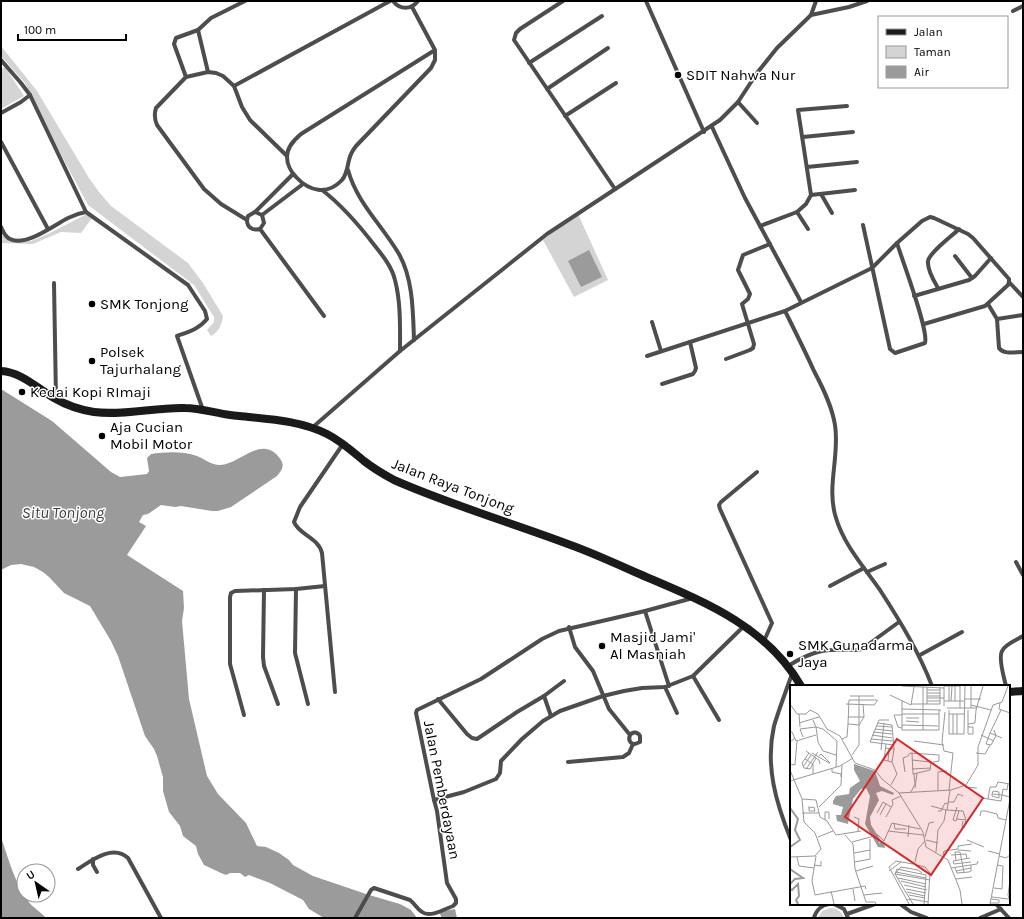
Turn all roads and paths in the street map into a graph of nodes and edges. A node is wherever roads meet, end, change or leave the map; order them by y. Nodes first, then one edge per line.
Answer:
1 (245, 1) edge
2 (392, 1) edge
3 (418, 1) edge
4 (563, 1) edge
5 (646, 1) edge
6 (816, 1) edge
7 (868, 1) edge
8 (1023, 6) edge
9 (412, 7) junction
10 (1013, 11) dead end
11 (811, 15) junction
12 (602, 16) dead end
13 (198, 30) junction
14 (608, 48) dead end
15 (435, 50) junction
16 (1, 60) edge
17 (529, 63) junction
18 (6, 64) junction
19 (1, 67) edge
20 (208, 72) junction
21 (186, 77) junction
22 (616, 83) dead end
23 (234, 86) junction
24 (547, 89) junction
25 (30, 96) junction
26 (738, 102) junction
27 (847, 106) dead end
28 (1, 113) edge
29 (565, 116) junction
30 (757, 123) dead end
31 (712, 127) junction
32 (704, 132) junction
33 (853, 132) dead end
34 (802, 137) junction
35 (1, 142) edge
36 (287, 156) junction
37 (857, 162) dead end
38 (807, 167) junction
39 (348, 170) junction
40 (293, 174) junction
41 (303, 184) junction
42 (615, 189) junction
43 (322, 190) junction
44 (855, 190) dead end
45 (821, 194) junction
46 (811, 195) junction
47 (86, 212) junction
48 (255, 212) junction
49 (797, 212) junction
50 (832, 213) dead end
51 (262, 216) junction
52 (247, 220) junction
53 (863, 225) dead end
54 (760, 226) junction
55 (1, 227) edge
56 (48, 229) junction
57 (260, 229) junction
58 (808, 229) dead end
59 (959, 229) junction
60 (897, 243) junction
61 (770, 244) junction
62 (955, 256) dead end
63 (991, 258) junction
64 (872, 268) junction
65 (972, 278) junction
66 (1009, 282) junction
67 (54, 283) dead end
68 (938, 288) junction
69 (914, 296) junction
70 (1023, 297) edge
71 (802, 302) junction
72 (988, 304) junction
73 (785, 311) junction
74 (1023, 315) edge
75 (324, 316) dead end
76 (997, 319) junction
77 (652, 322) dead end
78 (748, 323) junction
79 (924, 324) junction
80 (414, 340) junction
81 (690, 342) junction
82 (400, 351) junction
83 (661, 351) junction
84 (1023, 352) edge
85 (647, 356) dead end
86 (726, 359) dead end
87 (1, 371) edge
88 (662, 384) dead end
89 (56, 399) junction
90 (203, 410) junction
91 (312, 427) junction
92 (343, 444) junction
93 (757, 472) dead end
94 (1016, 562) dead end
95 (885, 564) dead end
96 (865, 570) junction
97 (1023, 575) edge
98 (325, 586) junction
99 (830, 586) dead end
100 (296, 589) junction
101 (264, 590) junction
102 (695, 598) junction
103 (644, 611) junction
104 (899, 622) junction
105 (743, 627) junction
106 (569, 628) junction
107 (962, 632) dead end
108 (1023, 636) edge
109 (764, 641) junction
110 (920, 655) junction
111 (790, 669) junction
112 (693, 676) junction
113 (564, 681) dead end
114 (800, 685) edge
115 (932, 685) edge
116 (1006, 685) edge
117 (667, 686) junction
118 (1023, 691) edge
119 (335, 692) dead end
120 (1010, 692) edge
121 (544, 696) junction
122 (603, 696) junction
123 (438, 699) junction
124 (278, 704) dead end
125 (308, 704) dead end
126 (678, 713) dead end
127 (244, 715) dead end
128 (552, 716) junction
129 (719, 720) dead end
130 (630, 735) junction
131 (632, 744) junction
132 (568, 762) dead end
133 (434, 800) junction
134 (790, 837) edge
135 (93, 859) junction
136 (78, 869) dead end
137 (97, 872) dead end
138 (822, 905) edge
139 (836, 905) edge
140 (874, 905) edge
141 (902, 905) edge
142 (997, 905) edge
143 (1001, 909) junction
144 (847, 916) edge
145 (161, 918) edge
146 (355, 918) edge
147 (814, 918) edge
148 (927, 918) edge
149 (980, 918) edge
150 (1009, 918) edge

1 - 13 street
2 - 9 street
2 - 23 street
3 - 9 street
4 - 17 street
5 - 32 street
6 - 11 street
7 - 11 street
8 - 10 street
9 - 15 street
11 - 26 street
12 - 17 street
13 - 20 street
13 - 21 street
14 - 24 street
15 - 36 street
15 - 39 street
16 - 18 street
17 - 24 street
18 - 19 street
18 - 25 street
20 - 21 street
20 - 23 street
21 - 52 street
22 - 29 street
23 - 36 street
24 - 29 street
25 - 28 street
25 - 47 street
26 - 30 street
26 - 31 street
27 - 34 street
29 - 42 street
31 - 32 street
31 - 54 street
32 - 42 street
33 - 34 street
34 - 38 street
35 - 56 street
36 - 40 street
37 - 38 street
38 - 46 street
39 - 43 street
39 - 80 street
40 - 41 street
40 - 48 street
41 - 43 street
41 - 51 street
42 - 80 street
43 - 82 street
44 - 45 street
45 - 46 street
45 - 50 street
46 - 49 street
47 - 56 street
47 - 90 street
48 - 51 street
48 - 52 street
49 - 54 street
49 - 58 street
51 - 57 street
52 - 57 street
53 - 64 street
54 - 61 street
55 - 56 street
57 - 75 street
59 - 60 street
59 - 63 street
59 - 68 street
60 - 64 street
60 - 69 street
61 - 71 street
61 - 78 street
62 - 65 street
63 - 65 street
63 - 66 street
64 - 71 street
64 - 79 street
65 - 68 street
66 - 70 street
66 - 72 street
67 - 89 street
68 - 69 street
69 - 79 street
71 - 73 street
72 - 76 street
72 - 79 street
73 - 78 street
73 - 96 street
74 - 76 street
76 - 84 street
77 - 83 street
78 - 81 street
78 - 86 street
80 - 82 street
81 - 83 street
81 - 88 street
82 - 91 street
83 - 85 street
87 - 89 main road, Jalan Raya Tonjong
89 - 90 main road, Jalan Raya Tonjong
90 - 91 main road, Jalan Raya Tonjong
91 - 92 main road, Jalan Raya Tonjong
92 - 98 street
92 - 102 main road, Jalan Raya Tonjong
93 - 109 street
94 - 97 street
95 - 96 street
96 - 99 street
96 - 104 street
98 - 100 street
98 - 119 street
100 - 101 street
100 - 125 street
101 - 124 street
101 - 127 street
102 - 103 street, Jalan Pemberdayaan
102 - 105 main road, Jalan Raya Tonjong
103 - 106 street, Jalan Pemberdayaan
103 - 117 street
104 - 110 street
104 - 111 street
105 - 109 main road, Jalan Raya Tonjong
105 - 112 street
106 - 122 street
106 - 123 street, Jalan Pemberdayaan
107 - 110 street
108 - 116 street
109 - 111 main road, Jalan Raya Tonjong
110 - 115 street
111 - 114 main road, Jalan Raya Tonjong
111 - 134 street
112 - 117 street
112 - 129 street
113 - 121 street
117 - 122 street
117 - 126 street
118 - 120 main road
121 - 123 street
121 - 128 street
122 - 128 street
122 - 130 street
123 - 133 street, Jalan Pemberdayaan
128 - 133 street
130 - 131 street
130 - 131 street
131 - 132 street
133 - 146 street, Jalan Pemberdayaan
135 - 136 street
135 - 137 street
135 - 145 street
138 - 147 street
139 - 144 street
140 - 144 street
141 - 148 street
142 - 143 street
143 - 149 street
143 - 150 street

